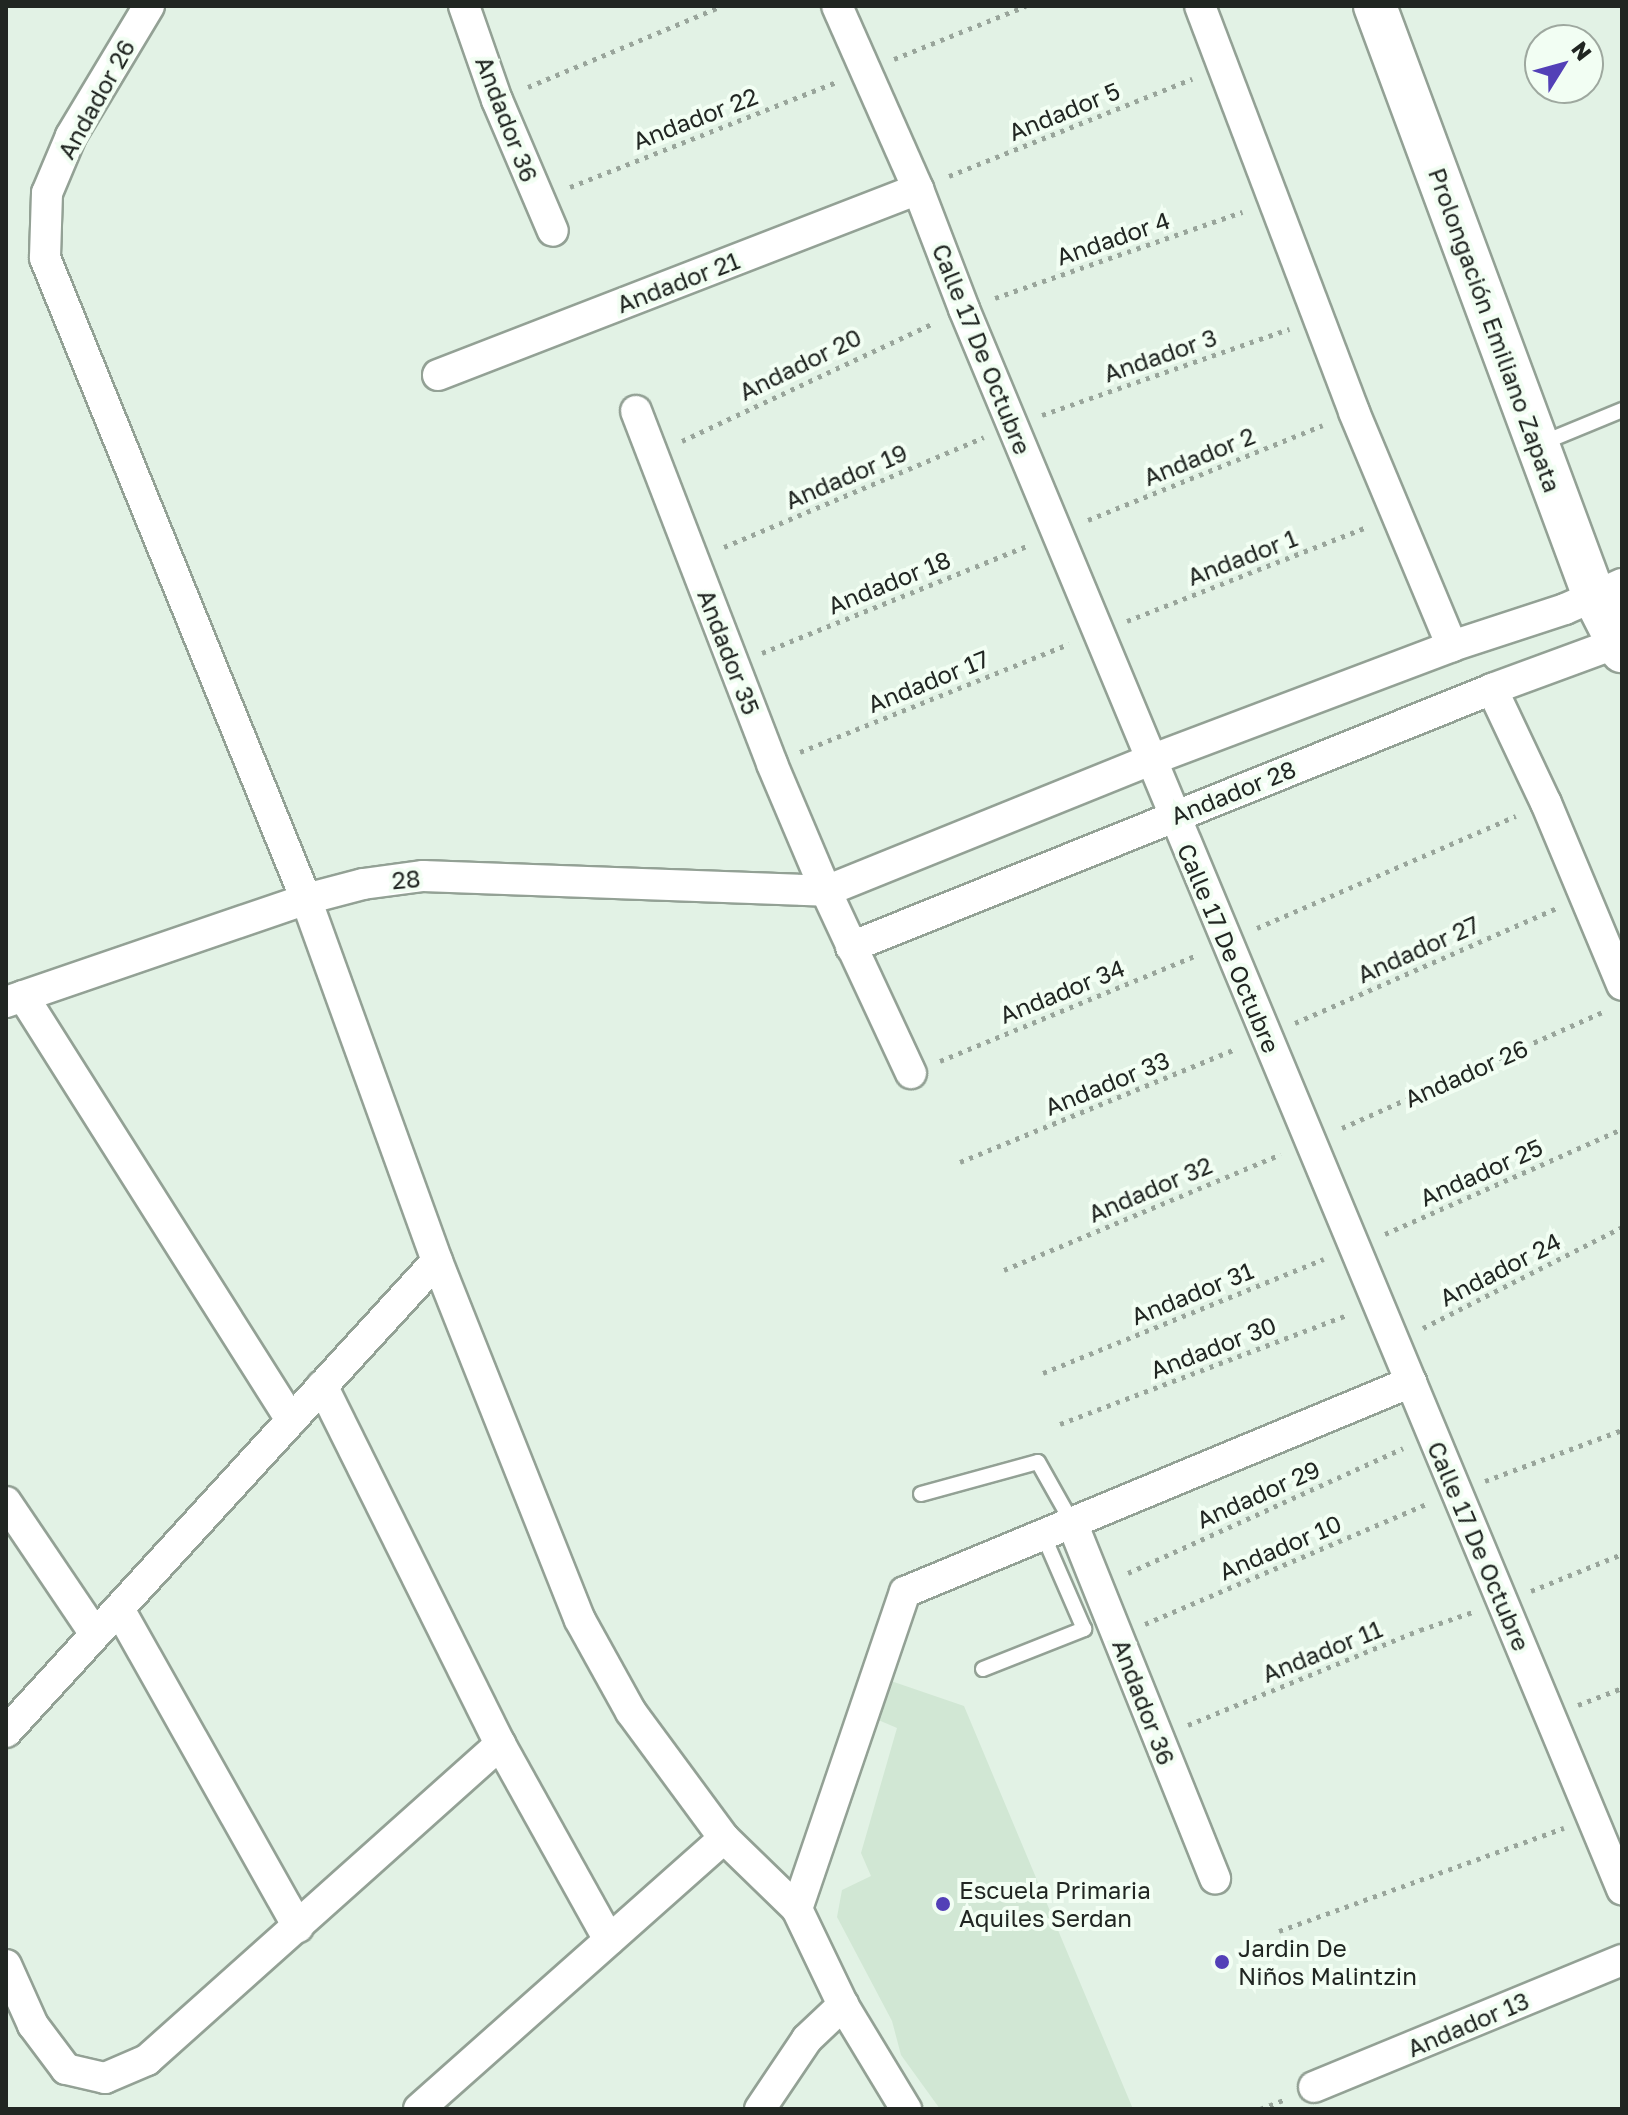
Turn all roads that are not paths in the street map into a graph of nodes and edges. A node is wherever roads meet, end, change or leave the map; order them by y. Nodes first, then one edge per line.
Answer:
1 (149, 6) edge
2 (464, 6) edge
3 (837, 6) edge
4 (1200, 6) edge
5 (1375, 6) edge
6 (918, 189) junction
7 (553, 231) dead end
8 (438, 375) dead end
9 (1622, 410) edge
10 (636, 411) dead end
11 (1538, 445) junction
12 (1608, 590) edge
13 (1452, 646) junction
14 (1620, 647) edge
15 (1492, 689) junction
16 (1151, 760) junction
17 (1174, 816) junction
18 (826, 891) junction
19 (306, 899) junction
20 (851, 947) junction
21 (1615, 997) edge
22 (14, 999) edge
23 (911, 1073) road end
24 (437, 1261) junction
25 (1411, 1382) junction
26 (322, 1386) junction
27 (291, 1420) junction
28 (921, 1494) dead end
29 (6, 1502) edge
30 (1073, 1525) junction
31 (1044, 1537) junction
32 (119, 1609) junction
33 (95, 1634) junction
34 (983, 1669) dead end
35 (6, 1732) edge
36 (500, 1744) junction
37 (724, 1838) junction
38 (1215, 1879) dead end
39 (1622, 1889) edge
40 (797, 1909) junction
41 (298, 1927) junction
42 (609, 1940) junction
43 (1622, 1960) edge
44 (6, 1965) edge
45 (843, 2005) junction
46 (1314, 2087) dead end
47 (419, 2109) edge
48 (760, 2109) edge
49 (906, 2109) edge

1 - 19 street, Andador 26
2 - 7 street, Andador 36
3 - 6 street, Calle 17 De Octubre
4 - 13 street
5 - 11 main road, Prolongación Emiliano Zapata
6 - 8 street, Andador 21
6 - 16 street, Calle 17 De Octubre
9 - 11 lane
10 - 18 street, Andador 35
11 - 12 main road, Prolongación Emiliano Zapata
12 - 13 street
12 - 14 main road, Prolongación Emiliano Zapata
13 - 16 street
14 - 15 street, Andador 28
15 - 17 street, Andador 28
15 - 21 street
16 - 17 street, Calle 17 De Octubre
16 - 18 street
17 - 20 street, Andador 28
17 - 25 street, Calle 17 De Octubre
18 - 19 street, 28
18 - 20 street, Andador 35
19 - 22 street, 28
19 - 24 street
20 - 23 street, Andador 35
22 - 27 street
24 - 26 street
24 - 37 street
25 - 30 street
25 - 39 street, Calle 17 De Octubre
26 - 27 street
26 - 36 street
27 - 32 street
28 - 30 lane
29 - 33 street
30 - 31 street
30 - 38 street, Andador 36
31 - 34 lane
31 - 40 street
32 - 33 street
32 - 41 street
33 - 35 street
36 - 41 street
36 - 42 street
37 - 40 street
37 - 42 street
40 - 45 street
41 - 44 street
42 - 47 street
43 - 46 street, Andador 13
45 - 48 street
45 - 49 street

